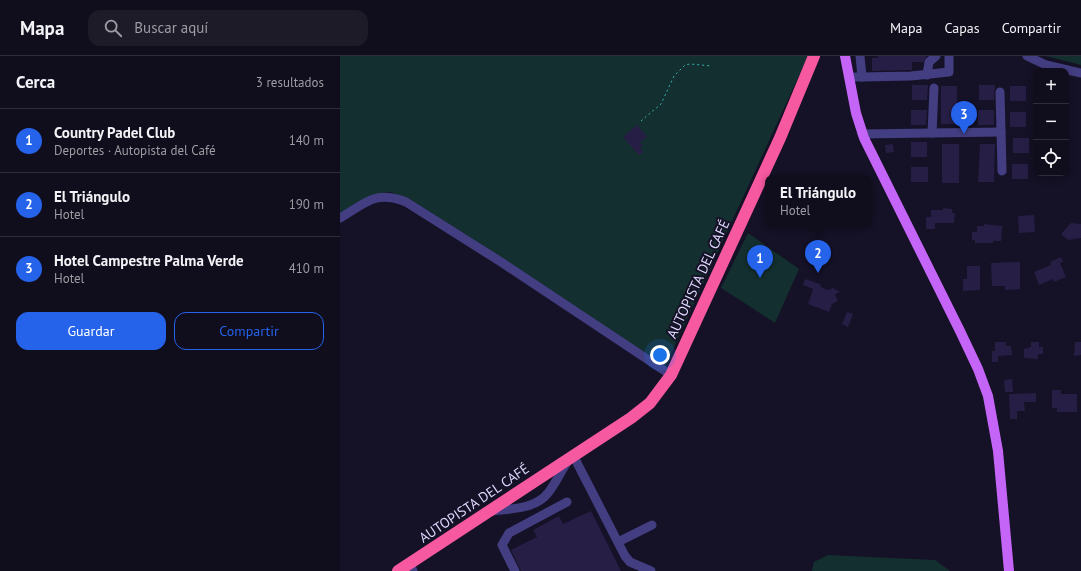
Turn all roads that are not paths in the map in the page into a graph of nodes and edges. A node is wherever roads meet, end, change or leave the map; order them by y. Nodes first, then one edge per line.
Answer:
1 (936, 56) edge
2 (949, 56) edge
3 (1027, 56) edge
4 (860, 57) edge
5 (814, 58) edge
6 (845, 58) edge
7 (1081, 73) edge
8 (928, 74) junction
9 (848, 77) junction
10 (862, 77) junction
11 (934, 88) dead end
12 (1000, 92) dead end
13 (1001, 132) junction
14 (932, 133) junction
15 (862, 134) junction
16 (1002, 171) dead end
17 (340, 218) edge
18 (671, 375) junction
19 (572, 456) junction
20 (545, 497) junction
21 (536, 502) junction
22 (567, 502) dead end
23 (551, 510) junction
24 (486, 512) junction
25 (542, 515) junction
26 (652, 525) dead end
27 (618, 542) junction
28 (412, 567) edge
29 (398, 571) edge
30 (515, 571) edge
31 (651, 571) edge
32 (1009, 571) edge

1 - 8 street
2 - 8 street
3 - 7 street
4 - 6 street
4 - 10 street
5 - 18 highway, AUTOPISTA DEL CAFÉ
6 - 9 main road
8 - 10 street
9 - 10 street
9 - 15 main road
11 - 14 street
12 - 13 street
13 - 14 street
13 - 16 street
14 - 15 street
15 - 32 main road
17 - 18 street
18 - 19 highway, AUTOPISTA DEL CAFÉ
19 - 20 street
19 - 24 highway, AUTOPISTA DEL CAFÉ
19 - 27 street
20 - 21 street
20 - 23 street
21 - 24 street
21 - 25 street
22 - 23 street
23 - 25 street
24 - 28 highway, AUTOPISTA DEL CAFÉ
25 - 30 street
26 - 27 street
27 - 31 street
28 - 29 highway, AUTOPISTA DEL CAFÉ

